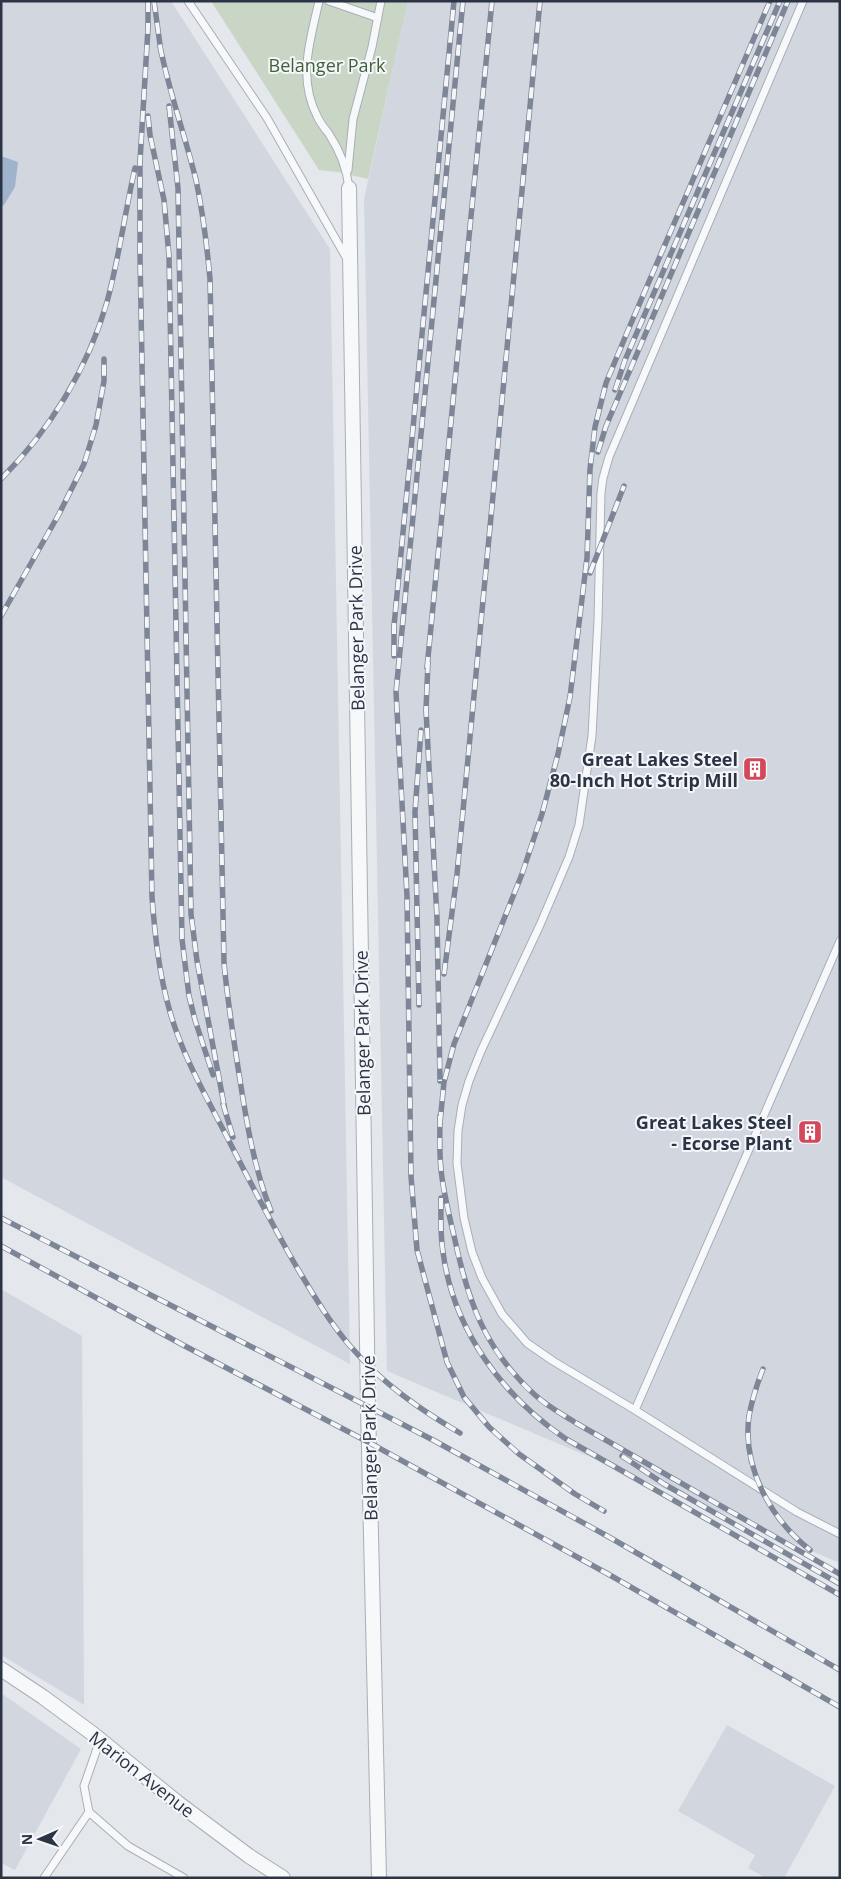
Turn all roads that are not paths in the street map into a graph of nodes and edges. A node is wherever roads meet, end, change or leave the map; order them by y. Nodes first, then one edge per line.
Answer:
1 (188, 1) edge
2 (319, 1) edge
3 (329, 1) edge
4 (381, 1) edge
5 (802, 1) edge
6 (378, 18) junction
7 (348, 185) junction
8 (350, 264) junction
9 (840, 941) edge
10 (635, 1410) junction
11 (840, 1534) edge
12 (1, 1669) edge
13 (100, 1740) junction
14 (89, 1812) junction
15 (44, 1878) edge
16 (184, 1878) edge
17 (283, 1878) edge
18 (379, 1878) edge

1 - 8 lane
2 - 7 lane
3 - 6 lane
4 - 6 lane
5 - 10 lane
6 - 7 lane
7 - 8 street, Belanger Park Drive
8 - 18 street, Belanger Park Drive
9 - 10 lane
10 - 11 lane
12 - 13 street, Marion Avenue
13 - 14 lane
13 - 17 street, Marion Avenue
14 - 15 lane
14 - 16 lane

